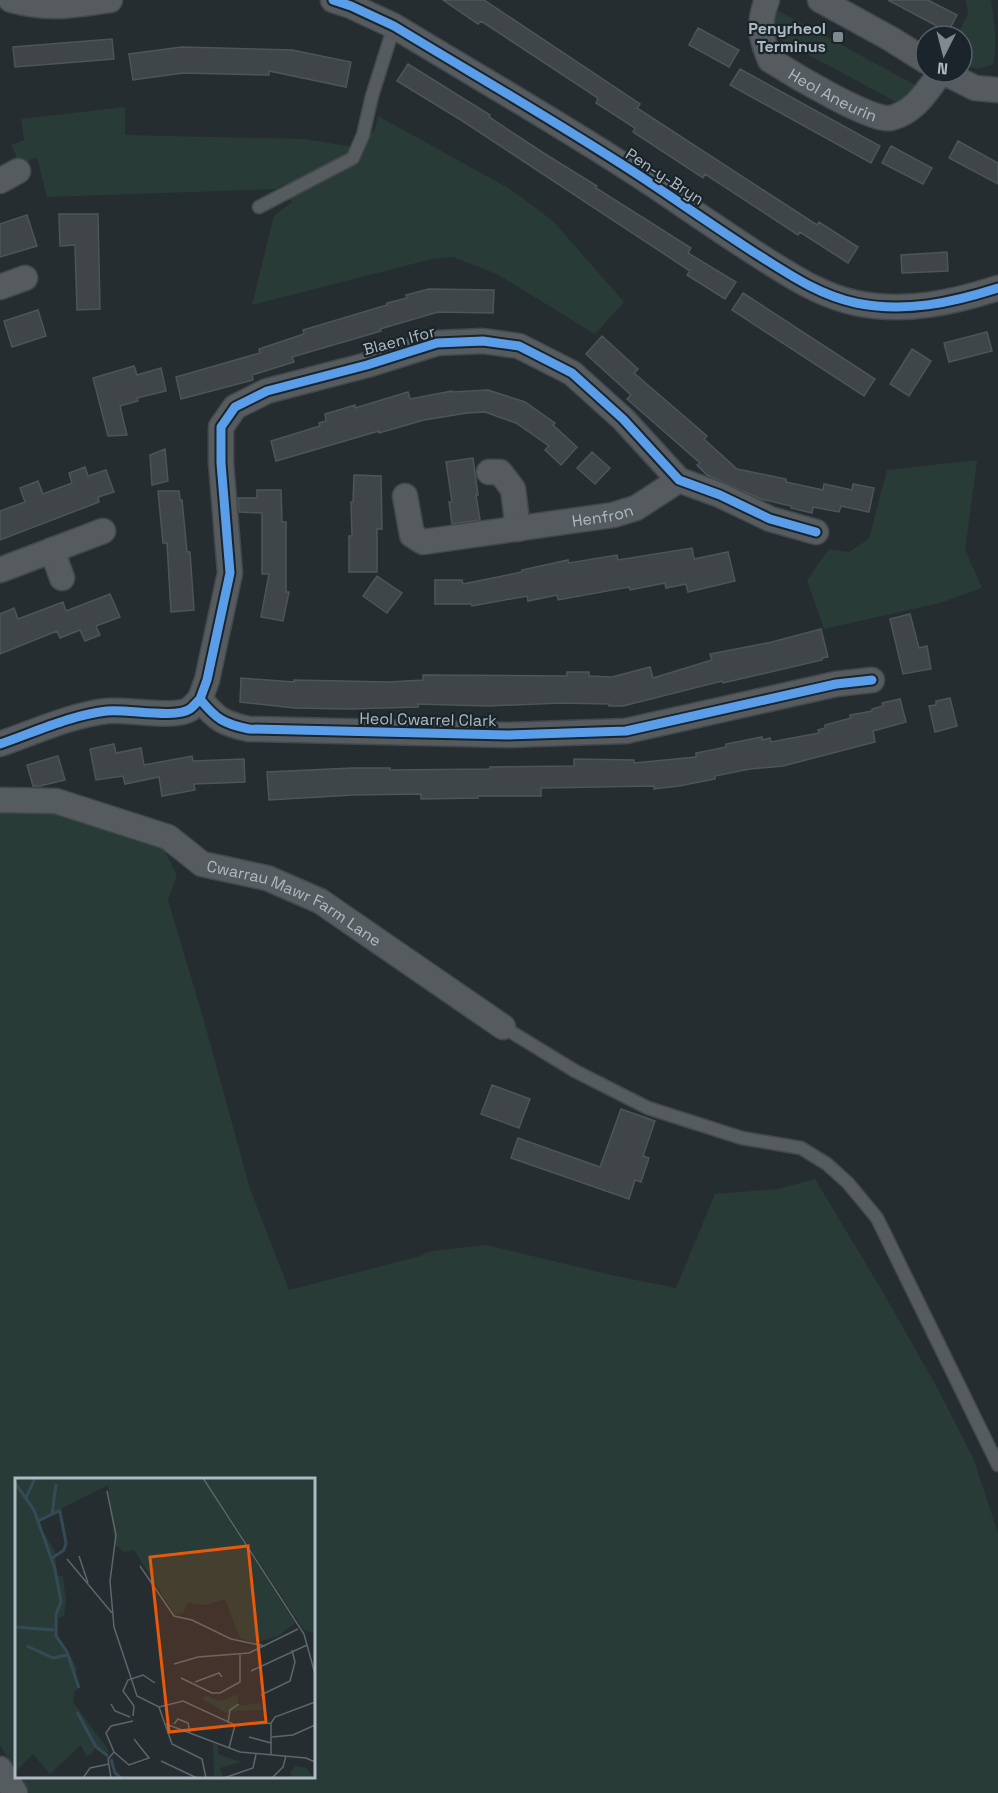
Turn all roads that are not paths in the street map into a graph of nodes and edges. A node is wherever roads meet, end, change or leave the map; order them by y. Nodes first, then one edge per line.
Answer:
1 (11, 0) edge
2 (110, 0) edge
3 (333, 0) edge
4 (767, 0) edge
5 (820, 0) edge
6 (394, 26) junction
7 (914, 54) edge
8 (933, 84) edge
9 (967, 84) edge
10 (998, 90) edge
11 (259, 207) dead end
12 (25, 278) dead end
13 (0, 286) edge
14 (998, 288) edge
15 (489, 472) dead end
16 (679, 480) junction
17 (405, 496) dead end
18 (518, 529) junction
19 (103, 531) dead end
20 (816, 532) dead end
21 (52, 550) junction
22 (0, 570) edge
23 (62, 578) dead end
24 (872, 680) dead end
25 (200, 699) junction
26 (0, 744) edge
27 (0, 800) edge
28 (503, 1027) joint
29 (998, 1465) edge
30 (0, 1769) edge
31 (15, 1793) edge

1 - 2 street
3 - 6 street, Pen-y-Bryn
4 - 8 street, Heol Aneurin
5 - 7 street
6 - 11 lane
6 - 14 street, Pen-y-Bryn
9 - 10 street, Heol Aneurin
12 - 13 street
15 - 18 street
16 - 18 street, Henfron
16 - 20 street, Blaen Ifor
16 - 25 street, Blaen Ifor
17 - 18 street, Henfron
19 - 21 street
21 - 22 street
21 - 23 street
24 - 25 street, Heol Cwarrel Clark
25 - 26 street
27 - 28 street, Cwarrau Mawr Farm Lane
28 - 29 lane
30 - 31 street

